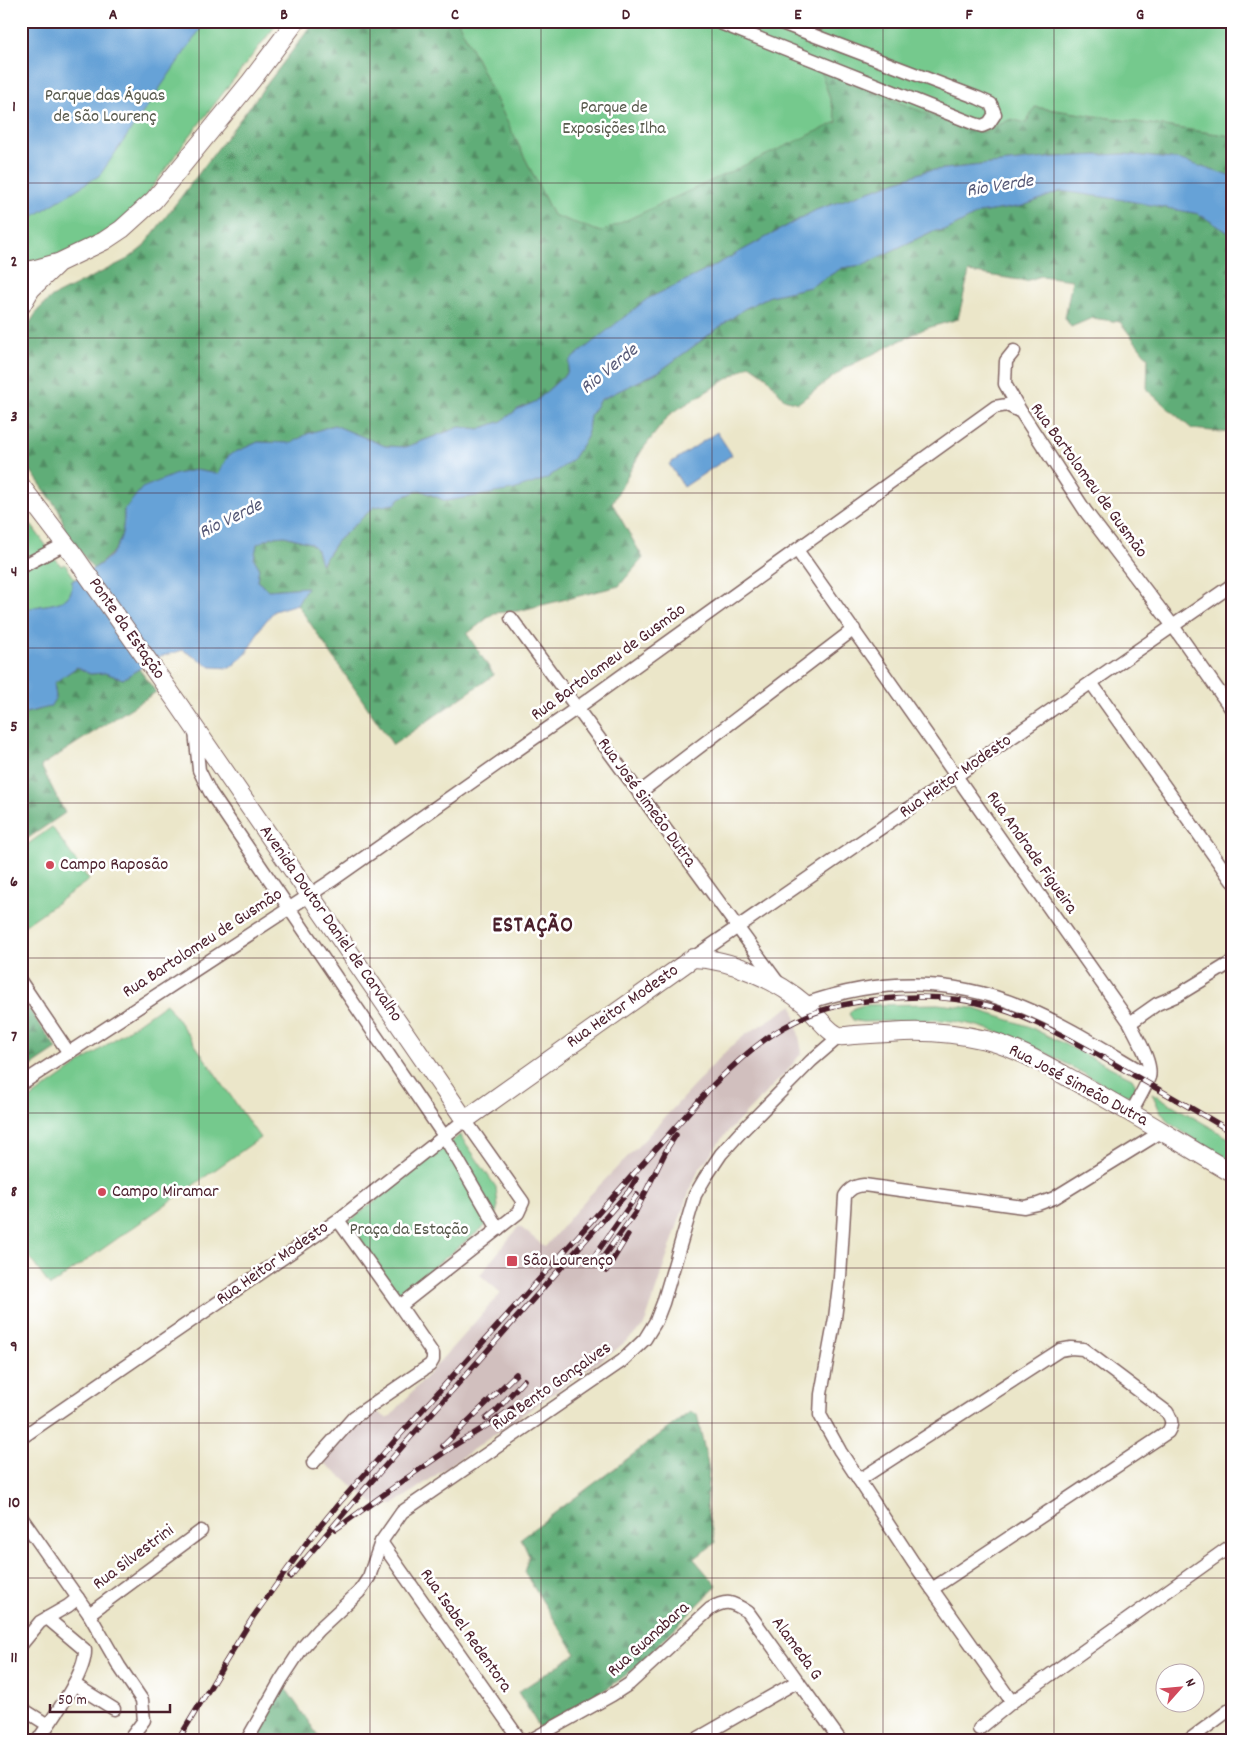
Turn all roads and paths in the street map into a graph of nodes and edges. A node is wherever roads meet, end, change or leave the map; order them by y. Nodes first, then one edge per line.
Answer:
1 (296, 21) edge
2 (715, 21) edge
3 (747, 21) edge
4 (776, 21) edge
5 (736, 29) junction
6 (58, 263) junction
7 (21, 273) edge
8 (21, 306) edge
9 (1014, 351) dead end
10 (1021, 412) junction
11 (21, 486) edge
12 (69, 549) junction
13 (797, 550) junction
14 (21, 567) edge
15 (1232, 585) edge
16 (511, 618) dead end
17 (1173, 626) junction
18 (854, 629) junction
19 (1092, 684) junction
20 (577, 708) junction
21 (1232, 710) edge
22 (195, 728) junction
23 (956, 776) junction
24 (639, 793) junction
25 (1232, 880) edge
26 (309, 895) junction
27 (290, 908) junction
28 (738, 928) junction
29 (693, 958) junction
30 (1232, 962) edge
31 (21, 982) edge
32 (782, 988) junction
33 (805, 1004) junction
34 (1130, 1023) junction
35 (840, 1036) junction
36 (69, 1053) junction
37 (1149, 1076) junction
38 (21, 1084) edge
39 (1132, 1112) junction
40 (465, 1120) junction
41 (1161, 1132) junction
42 (444, 1136) junction
43 (1232, 1173) edge
44 (338, 1220) junction
45 (498, 1229) junction
46 (400, 1306) junction
47 (21, 1438) edge
48 (313, 1463) dead end
49 (859, 1480) junction
50 (21, 1517) edge
51 (201, 1531) dead end
52 (381, 1542) junction
53 (1232, 1545) edge
54 (932, 1589) junction
55 (78, 1598) junction
56 (710, 1609) joint
57 (89, 1614) junction
58 (47, 1618) junction
59 (21, 1645) edge
60 (798, 1681) junction
61 (74, 1684) junction
62 (1012, 1702) junction
63 (21, 1708) edge
64 (1232, 1708) edge
65 (114, 1709) dead end
66 (48, 1725) junction
67 (979, 1729) dead end
68 (38, 1740) edge
69 (129, 1740) edge
70 (247, 1740) edge
71 (520, 1740) edge
72 (531, 1740) edge
73 (695, 1740) edge
74 (840, 1740) edge
75 (1188, 1740) edge

1 - 6 main road
2 - 5 street
3 - 5 street
4 - 5 street
6 - 7 main road
6 - 8 main road
9 - 10 street
10 - 13 street, Rua Bartolomeu de Gusmão
10 - 17 street, Rua Bartolomeu de Gusmão
11 - 12 main road, Ponte da Estação
12 - 14 street
12 - 22 main road, Ponte da Estação
13 - 18 street, Rua Andrade Figueira
13 - 20 street, Rua Bartolomeu de Gusmão
15 - 17 street, Rua Heitor Modesto
16 - 20 street, Rua José Simeão Dutra
17 - 19 street, Rua Heitor Modesto
17 - 21 street, Rua Bartolomeu de Gusmão
18 - 23 street, Rua Andrade Figueira
18 - 24 street
19 - 23 street, Rua Heitor Modesto
19 - 25 street
20 - 24 street, Rua José Simeão Dutra
20 - 26 street, Rua Bartolomeu de Gusmão
22 - 26 main road, Avenida Doutor Daniel de Carvalho
22 - 27 street
23 - 28 street, Rua Heitor Modesto
23 - 34 street, Rua Andrade Figueira
24 - 28 street, Rua José Simeão Dutra
26 - 27 street, Rua Bartolomeu de Gusmão
26 - 40 main road, Avenida Doutor Daniel de Carvalho
27 - 36 street, Rua Bartolomeu de Gusmão
27 - 42 street
28 - 29 street, Rua Heitor Modesto
28 - 32 street, Rua José Simeão Dutra
29 - 32 main road, Rua José Simeão Dutra
29 - 40 main road, Rua Heitor Modesto
30 - 34 street
31 - 36 street
32 - 33 main road, Rua José Simeão Dutra
33 - 35 main road, Rua José Simeão Dutra
33 - 37 street
34 - 37 street, Rua Andrade Figueira
35 - 39 main road, Rua José Simeão Dutra
35 - 52 street, Rua Bento Gonçalves
36 - 38 street, Rua Bartolomeu de Gusmão
37 - 39 street
39 - 41 main road, Rua José Simeão Dutra
40 - 42 street, Rua Heitor Modesto
40 - 45 street
41 - 43 main road, Rua José Simeão Dutra
41 - 49 street
42 - 44 street, Rua Heitor Modesto
42 - 45 street
44 - 46 street
44 - 47 street, Rua Heitor Modesto
45 - 46 street
46 - 48 street
49 - 54 street
49 - 54 street
50 - 55 street
51 - 57 street, Rua Silvestrini
52 - 70 street, Rua Bento Gonçalves
52 - 71 street, Rua Isabel Redentora
53 - 62 street
54 - 62 street
55 - 57 street
55 - 58 street
56 - 60 street, Alameda G
56 - 72 street, Rua Guanabara
57 - 69 street
58 - 59 street
58 - 61 street
60 - 73 street
60 - 74 street, Alameda G
61 - 65 street
61 - 66 street
62 - 67 street
63 - 66 street
64 - 75 street
66 - 68 street

